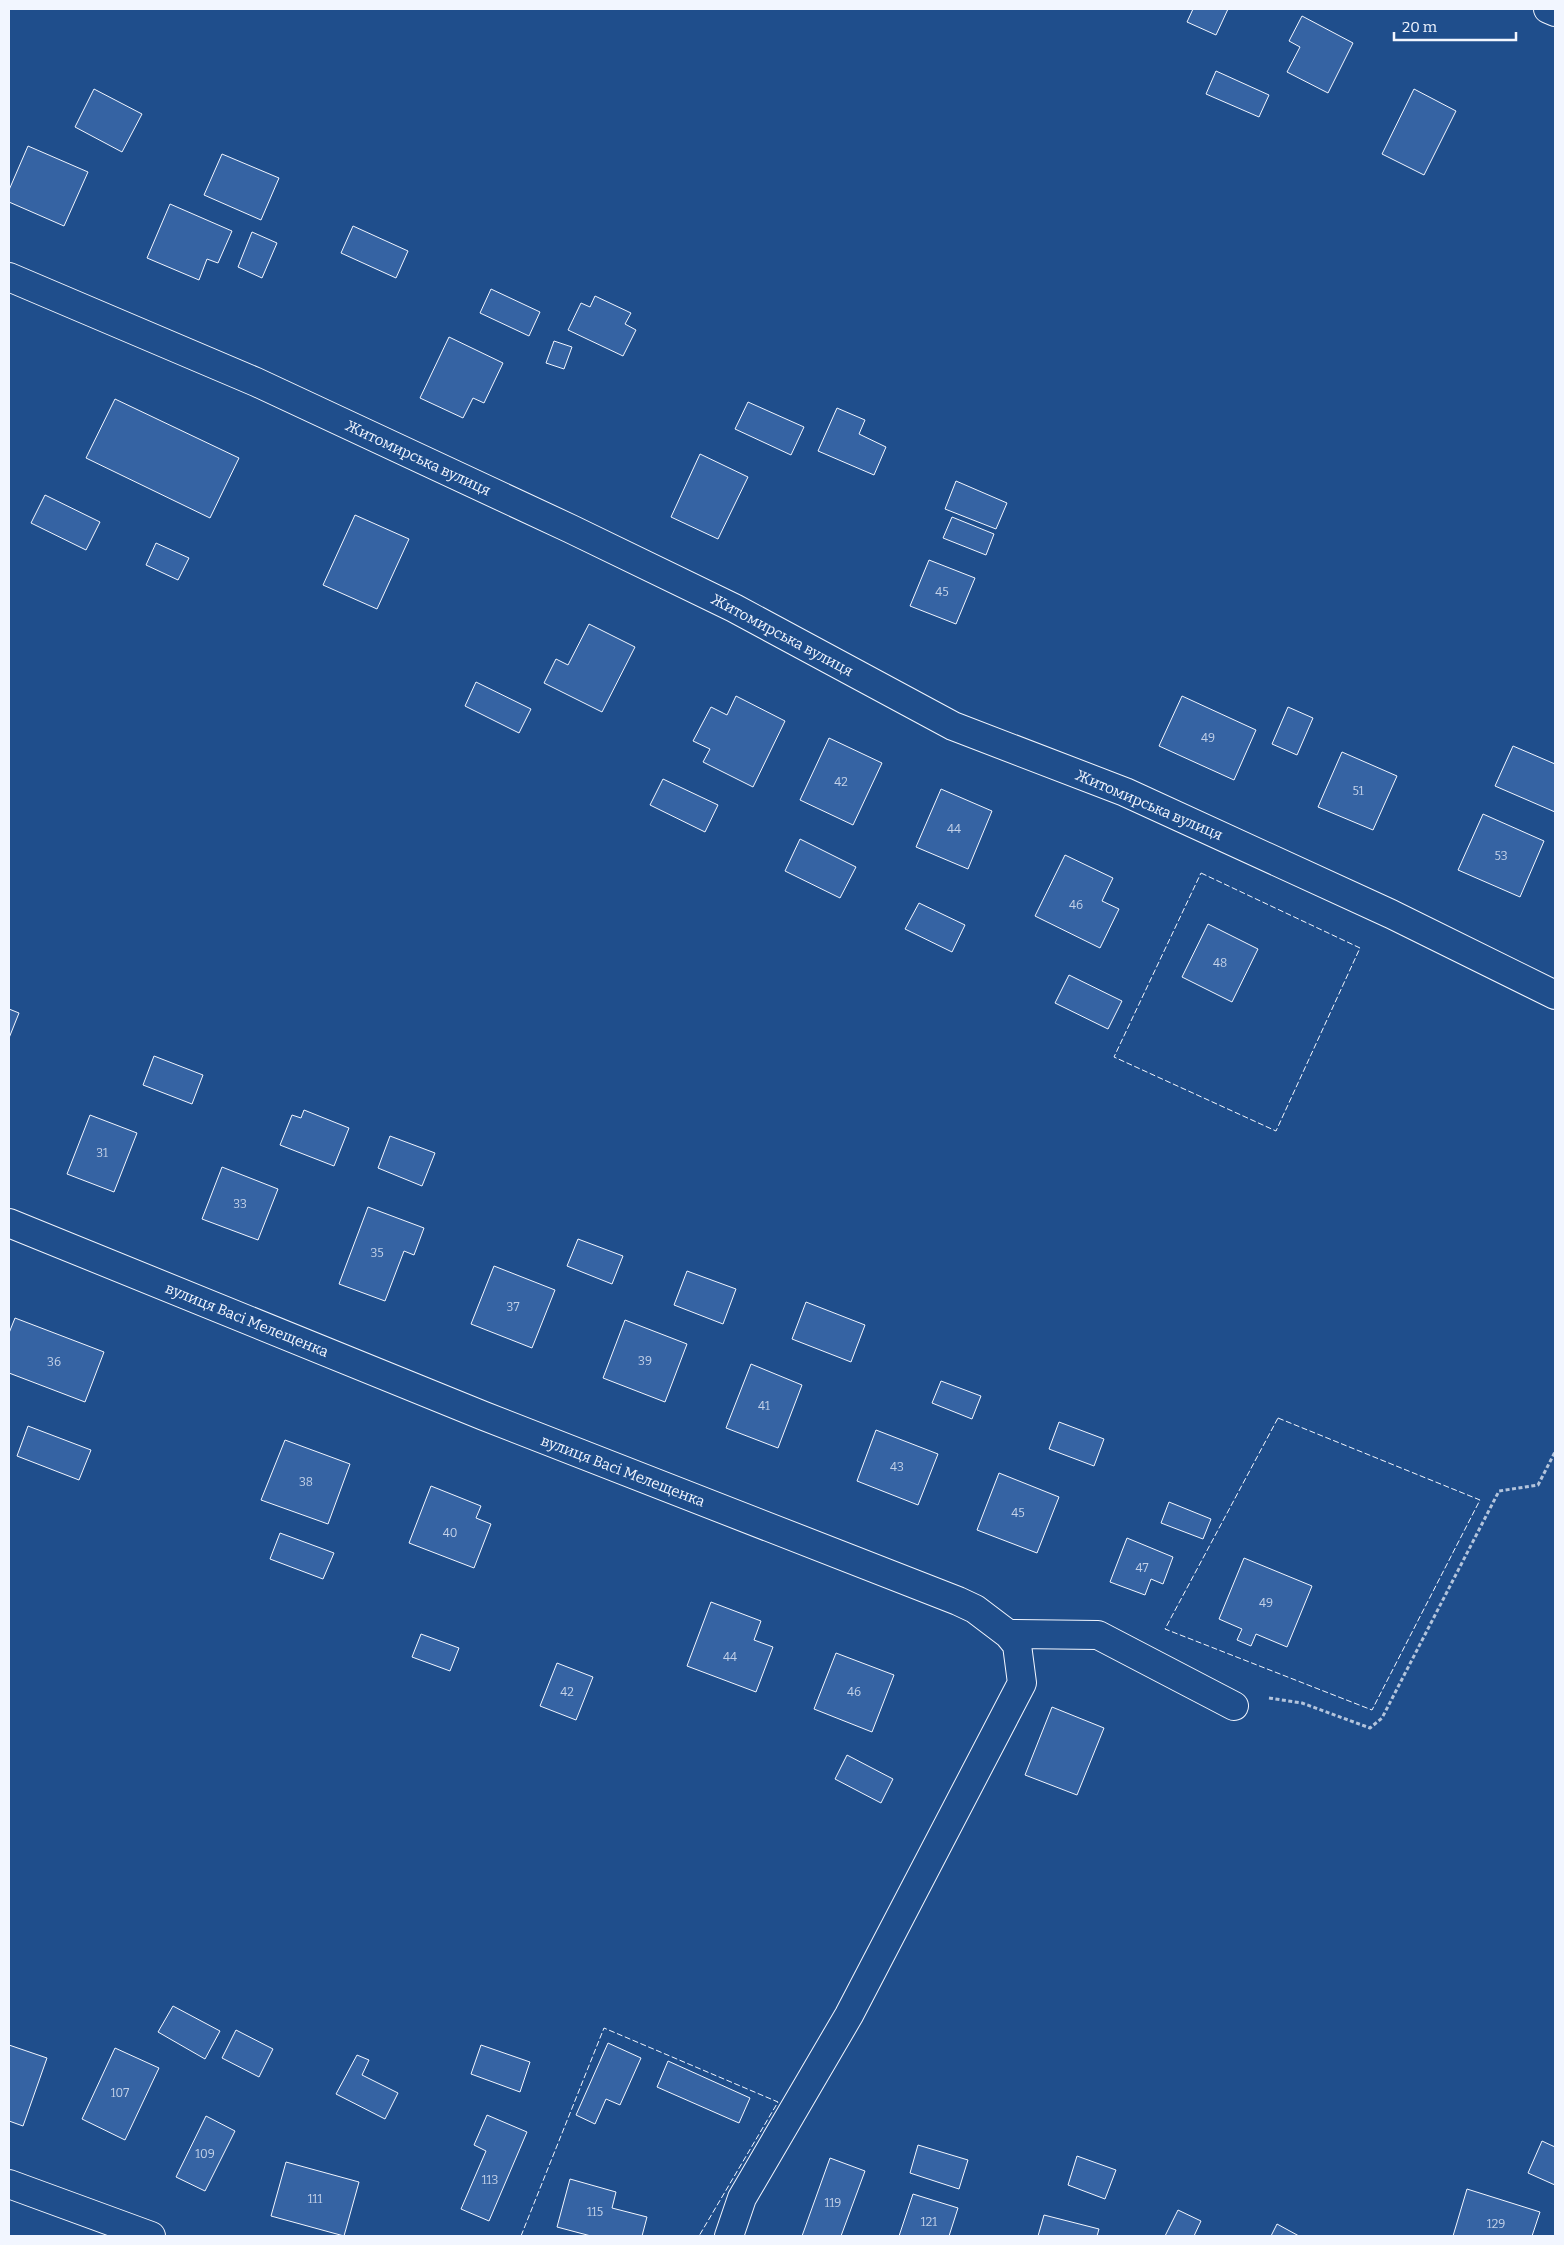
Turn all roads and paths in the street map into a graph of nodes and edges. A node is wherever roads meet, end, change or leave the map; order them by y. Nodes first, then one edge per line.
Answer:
1 (1548, 9) edge
2 (1555, 12) edge
3 (9, 277) edge
4 (1555, 995) edge
5 (9, 1223) edge
6 (1555, 1452) edge
7 (1008, 1634) junction
8 (1234, 1706) joint
9 (9, 2184) edge
10 (151, 2236) edge
11 (729, 2236) edge

1 - 2 street
3 - 4 street, Житомирська вулиця
5 - 7 street, вулиця Васі Мелещенка
6 - 8 path
7 - 8 street
7 - 11 street
9 - 10 street

